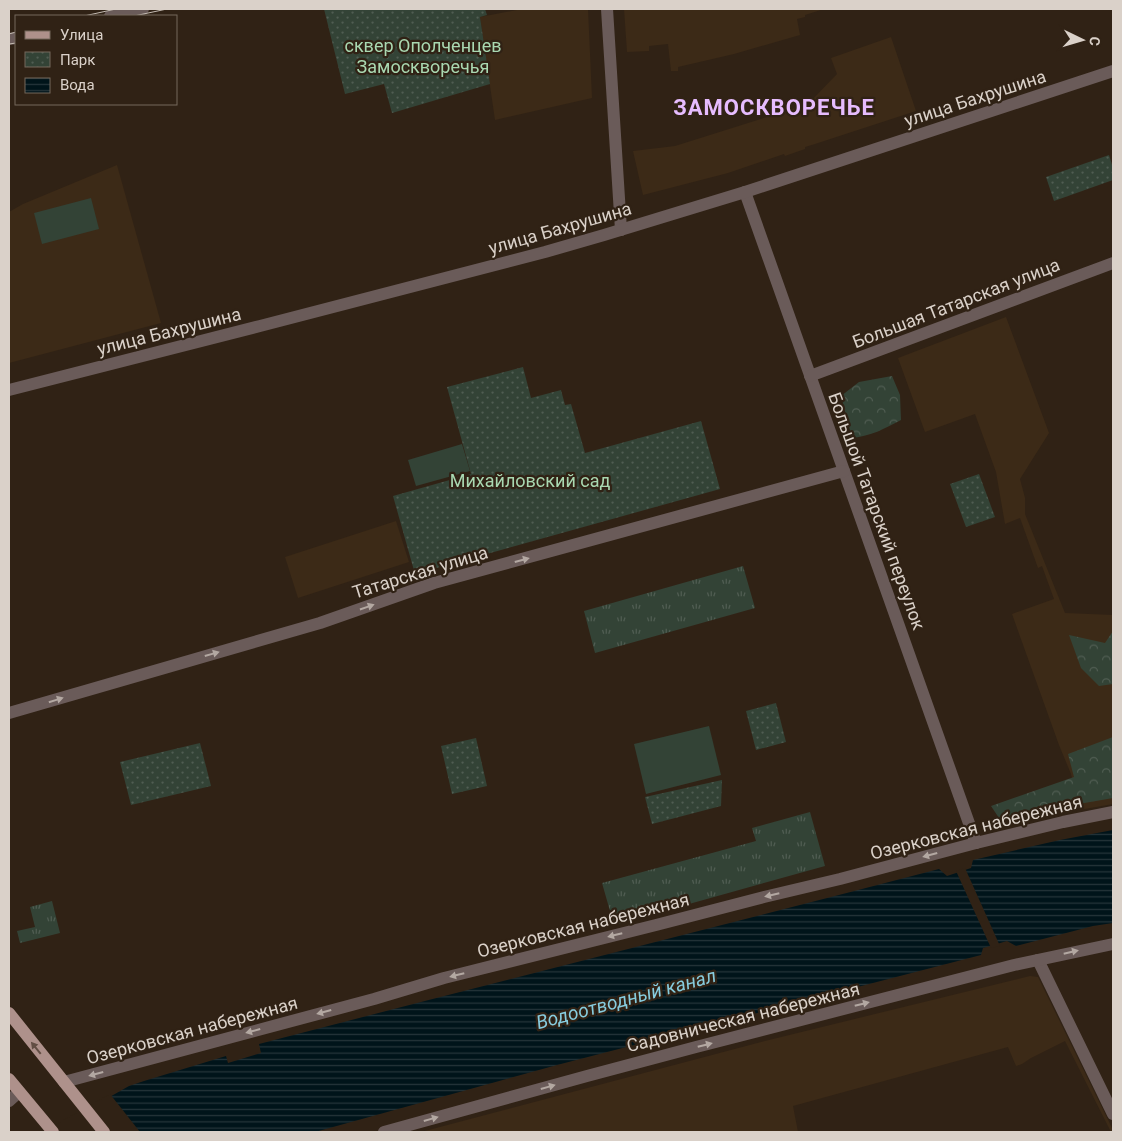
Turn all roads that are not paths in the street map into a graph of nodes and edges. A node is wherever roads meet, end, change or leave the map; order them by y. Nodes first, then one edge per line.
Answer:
1 (143, 9) edge
2 (607, 9) edge
3 (115, 15) edge
4 (1113, 71) edge
5 (745, 192) junction
6 (621, 230) junction
7 (1113, 263) edge
8 (810, 376) junction
9 (9, 390) edge
10 (844, 471) junction
11 (9, 713) edge
12 (1113, 812) edge
13 (976, 843) junction
14 (1113, 944) edge
15 (1038, 960) junction
16 (9, 1013) edge
17 (9, 1080) edge
18 (64, 1082) junction
19 (19, 1092) junction
20 (9, 1101) edge
21 (1113, 1114) edge
22 (51, 1129) edge
23 (104, 1132) edge
24 (384, 1132) edge

1 - 3 street
2 - 6 street
4 - 5 street, улица Бахрушина
5 - 6 street, улица Бахрушина
5 - 8 street, Большой Татарский переулок
6 - 9 street, улица Бахрушина
7 - 8 street, Большая Татарская улица
8 - 10 street, Большой Татарский переулок
11 -> 10 street, Татарская улица
10 - 13 street, Большой Татарский переулок
12 - 13 street, Озерковская набережная
13 -> 18 street, Озерковская набережная
15 -> 14 street, Садовническая набережная
15 - 21 street
24 -> 15 street, Садовническая набережная
18 -> 16 main road
17 - 19 main road
18 - 23 main road
19 - 20 street
19 - 22 main road

